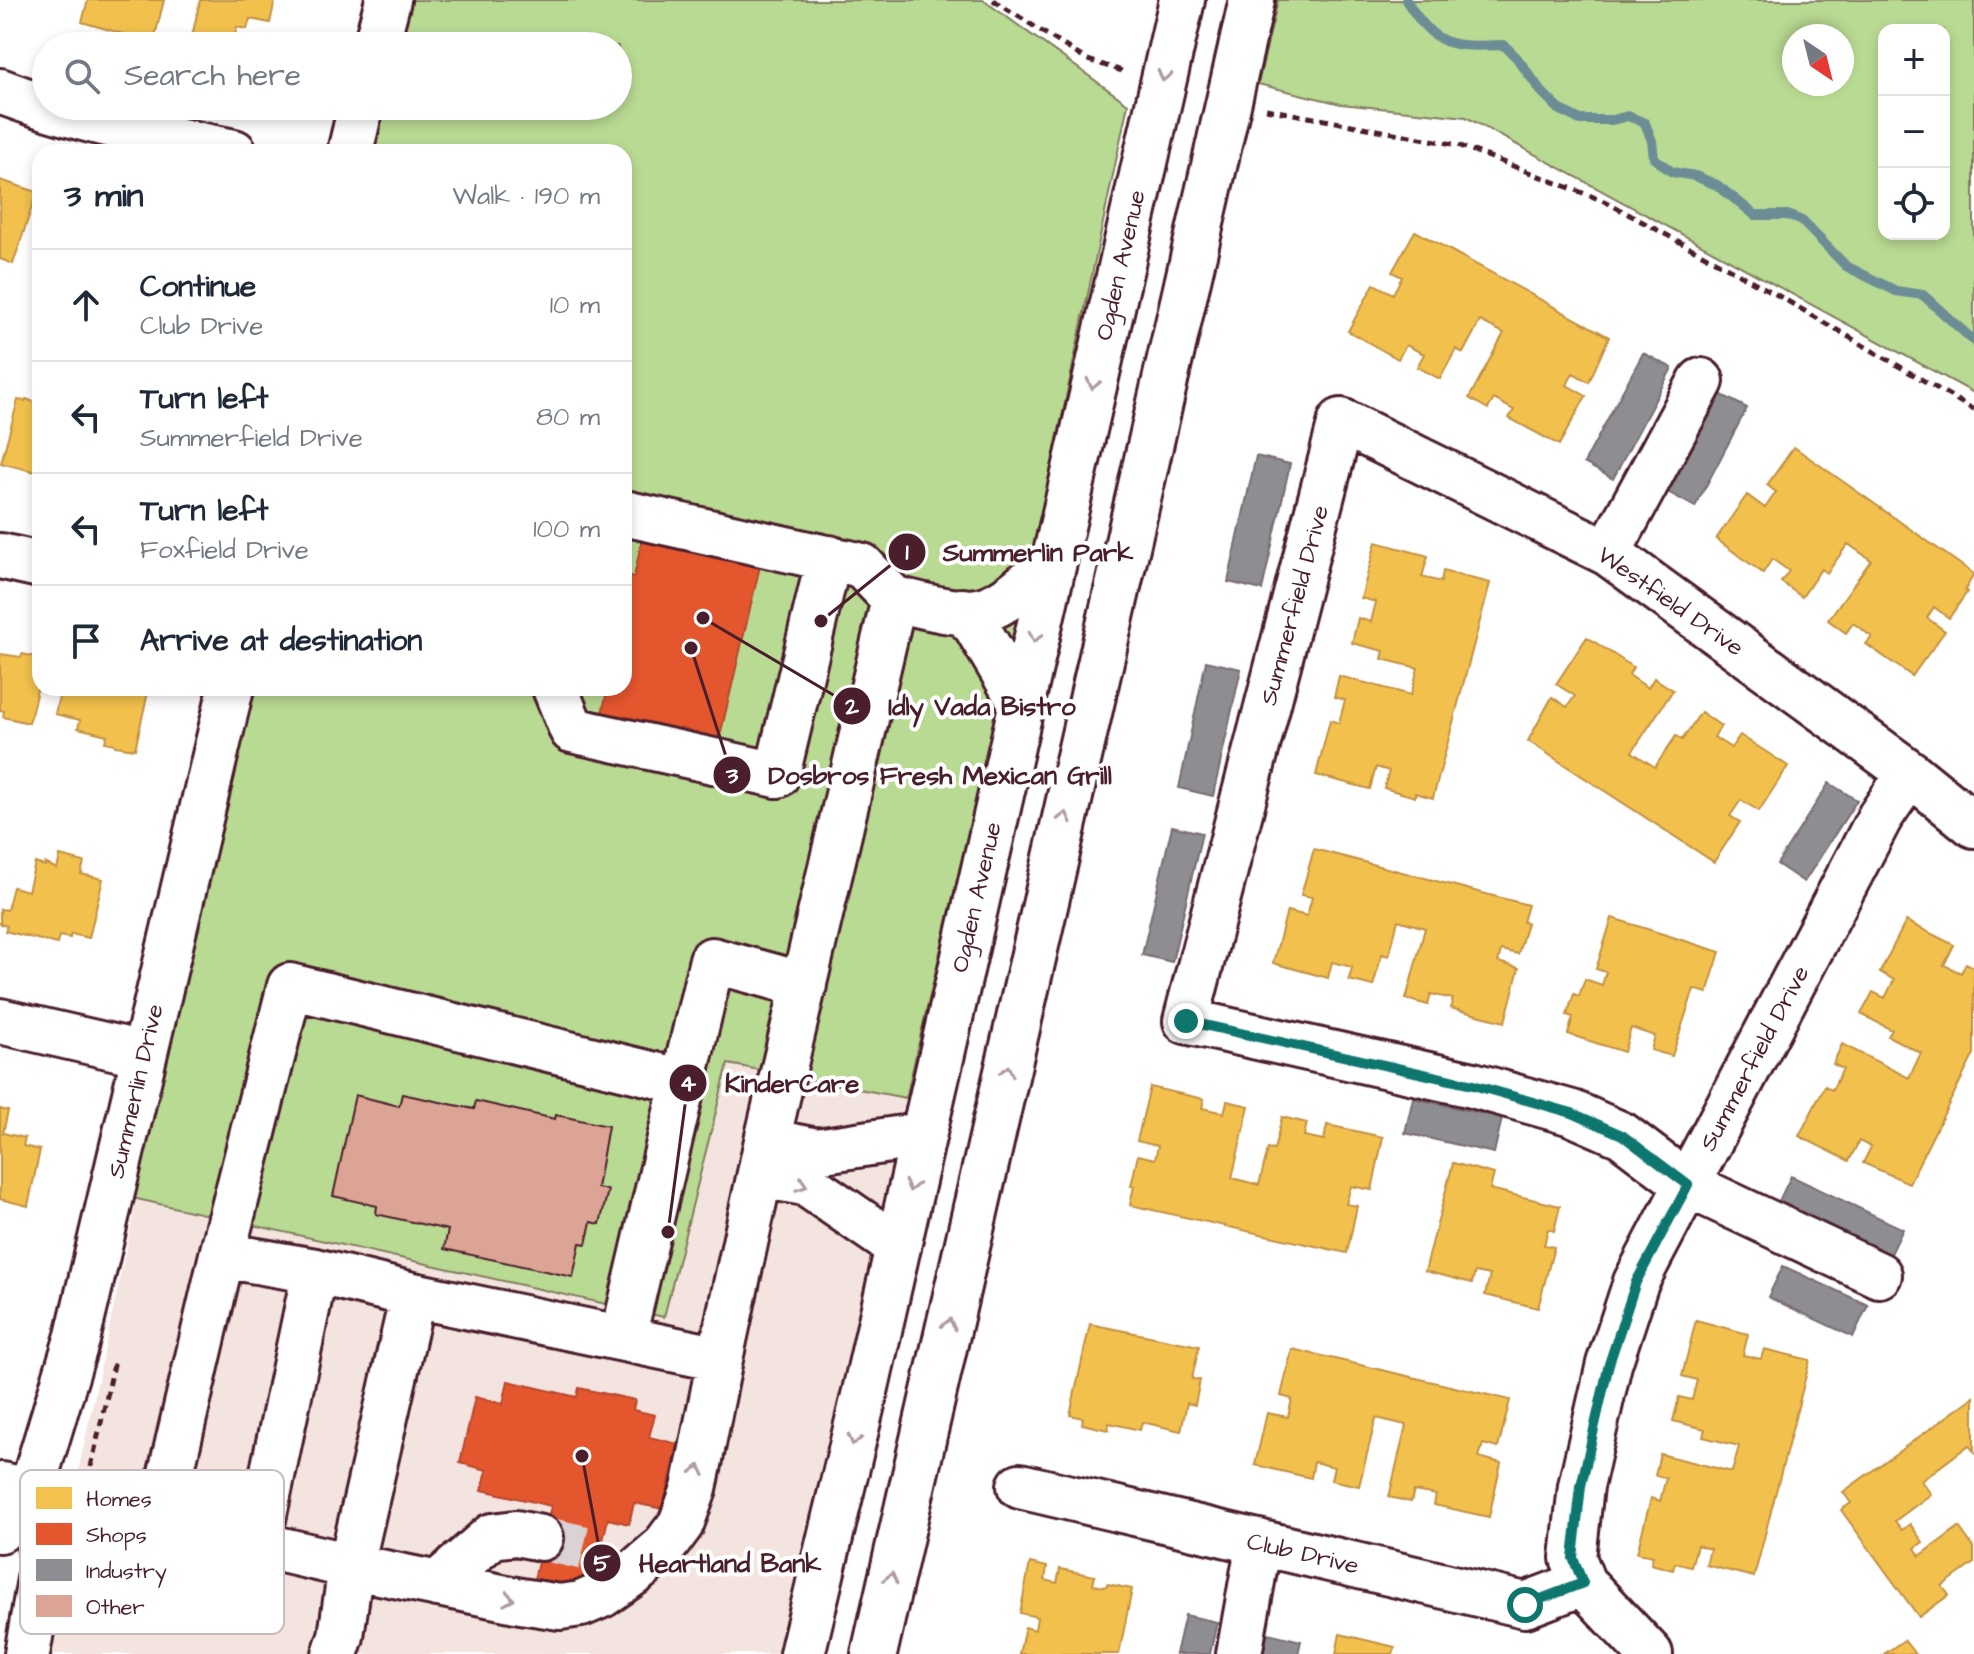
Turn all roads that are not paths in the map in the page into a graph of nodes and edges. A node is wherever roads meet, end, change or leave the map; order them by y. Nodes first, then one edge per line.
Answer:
1 (388, 0) edge
2 (1182, 0) edge
3 (1252, 0) edge
4 (380, 32) edge
5 (0, 91) edge
6 (32, 103) edge
7 (95, 120) edge
8 (358, 120) edge
9 (195, 144) edge
10 (352, 144) edge
11 (1701, 381) dead end
12 (1341, 421) joint
13 (632, 515) edge
14 (1608, 553) junction
15 (0, 556) edge
16 (829, 558) junction
17 (1052, 562) junction
18 (32, 563) edge
19 (894, 599) junction
20 (962, 611) junction
21 (229, 696) edge
22 (558, 696) edge
23 (1021, 702) junction
24 (1910, 773) junction
25 (1974, 825) edge
26 (804, 985) junction
27 (0, 1021) edge
28 (143, 1054) junction
29 (684, 1082) junction
30 (923, 1135) junction
31 (764, 1158) junction
32 (1688, 1185) junction
33 (898, 1247) junction
34 (222, 1255) junction
35 (315, 1271) junction
36 (1879, 1275) dead end
37 (413, 1295) junction
38 (623, 1338) junction
39 (720, 1359) junction
40 (23, 1470) edge
41 (172, 1470) edge
42 (273, 1470) edge
43 (1020, 1486) dead end
44 (16, 1488) edge
45 (0, 1530) edge
46 (541, 1538) tunnel mouth
47 (1259, 1542) junction
48 (284, 1549) edge
49 (603, 1552) tunnel mouth
50 (646, 1563) junction
51 (351, 1566) junction
52 (1583, 1583) junction
53 (437, 1584) junction
54 (30, 1634) edge
55 (343, 1648) edge
56 (27, 1654) edge
57 (802, 1654) edge
58 (874, 1654) edge
59 (1239, 1654) edge
60 (1650, 1654) edge

1 - 4 street
2 -> 17 street, Ogden Avenue
58 -> 3 street
5 - 6 street
7 - 9 street
8 - 10 street
11 - 14 street
12 - 14 street, Westfield Drive
12 - 32 street, Summerfield Drive
13 - 16 street
14 - 24 street, Westfield Drive
15 - 18 street
16 - 19 street
16 - 22 street
17 - 20 street
17 -> 23 street, Ogden Avenue
19 - 20 street
19 - 26 street
20 - 23 street
21 - 28 street, Summerlin Drive
23 - 30 street, Ogden Avenue
24 - 25 street, Westfield Drive
24 - 32 street, Summerfield Drive
26 - 29 street
26 - 31 street
27 - 28 street
28 - 40 street, Summerlin Drive
29 - 34 street
29 - 38 street
30 - 31 street
30 -> 33 street, Ogden Avenue
31 -> 33 street
31 - 39 street
32 - 36 street
32 - 52 street, Summerfield Drive
33 -> 57 street, Ogden Avenue
34 - 35 street
34 - 41 street
35 - 37 street
35 - 42 street
37 - 38 street
37 - 51 street
38 - 39 street
50 -> 39 street
43 - 47 street, Club Drive
44 - 45 street, Summerlin Drive
46 - 53 street
47 - 52 street, Club Drive
47 - 59 street
48 - 51 street
49 - 50 street
53 -> 50 street
51 - 53 street
51 - 55 street
52 - 60 street, Summerfield Drive
54 - 56 street, Summerlin Drive

